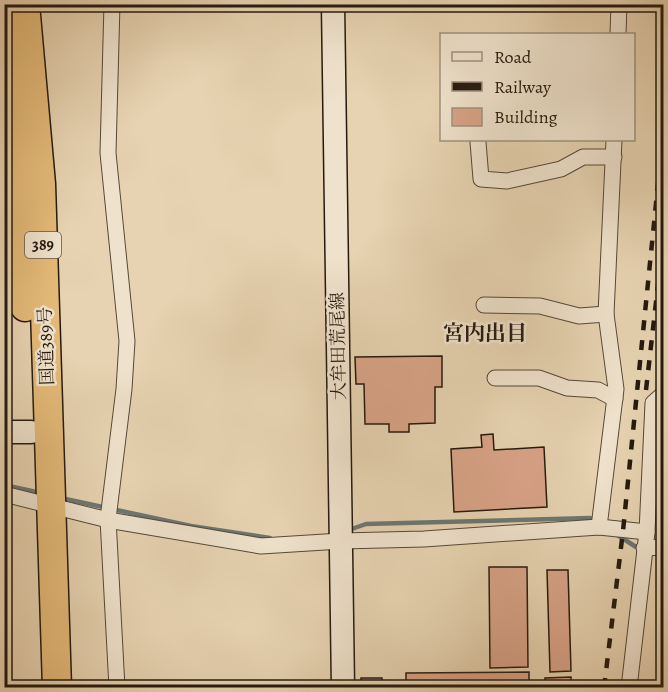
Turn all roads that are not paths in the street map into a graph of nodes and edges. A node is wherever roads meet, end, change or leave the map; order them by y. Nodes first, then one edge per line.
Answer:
1 (25, 4) edge
2 (112, 4) edge
3 (333, 4) edge
4 (619, 4) edge
5 (4, 7) edge
6 (618, 33) edge
7 (614, 141) edge
8 (478, 142) dead end
9 (614, 157) junction
10 (484, 305) dead end
11 (606, 314) junction
12 (495, 378) dead end
13 (663, 396) edge
14 (615, 399) junction
15 (18, 425) edge
16 (4, 494) edge
17 (43, 496) junction
18 (108, 519) junction
19 (599, 527) junction
20 (645, 540) junction
21 (341, 541) junction
22 (663, 547) edge
23 (38, 687) edge
24 (57, 687) edge
25 (117, 687) edge
26 (343, 687) edge
27 (629, 687) edge

1 - 17 highway, 国道389号 / 389
2 - 18 street
3 - 21 main road, 大牟田荒尾線
4 - 6 street
5 - 15 highway, 国道389号 / 389
7 - 9 street
8 - 9 street
9 - 11 street
10 - 11 street
11 - 14 street
12 - 14 street
13 - 20 street
14 - 19 street
15 - 17 highway, 国道389号 / 389
16 - 17 street
17 - 18 street
17 - 23 highway, 国道389号 / 389
17 - 24 highway, 国道389号 / 389
18 - 21 street
18 - 25 street
19 - 20 street
19 - 21 street
20 - 22 street
20 - 27 street
21 - 26 main road, 大牟田荒尾線

